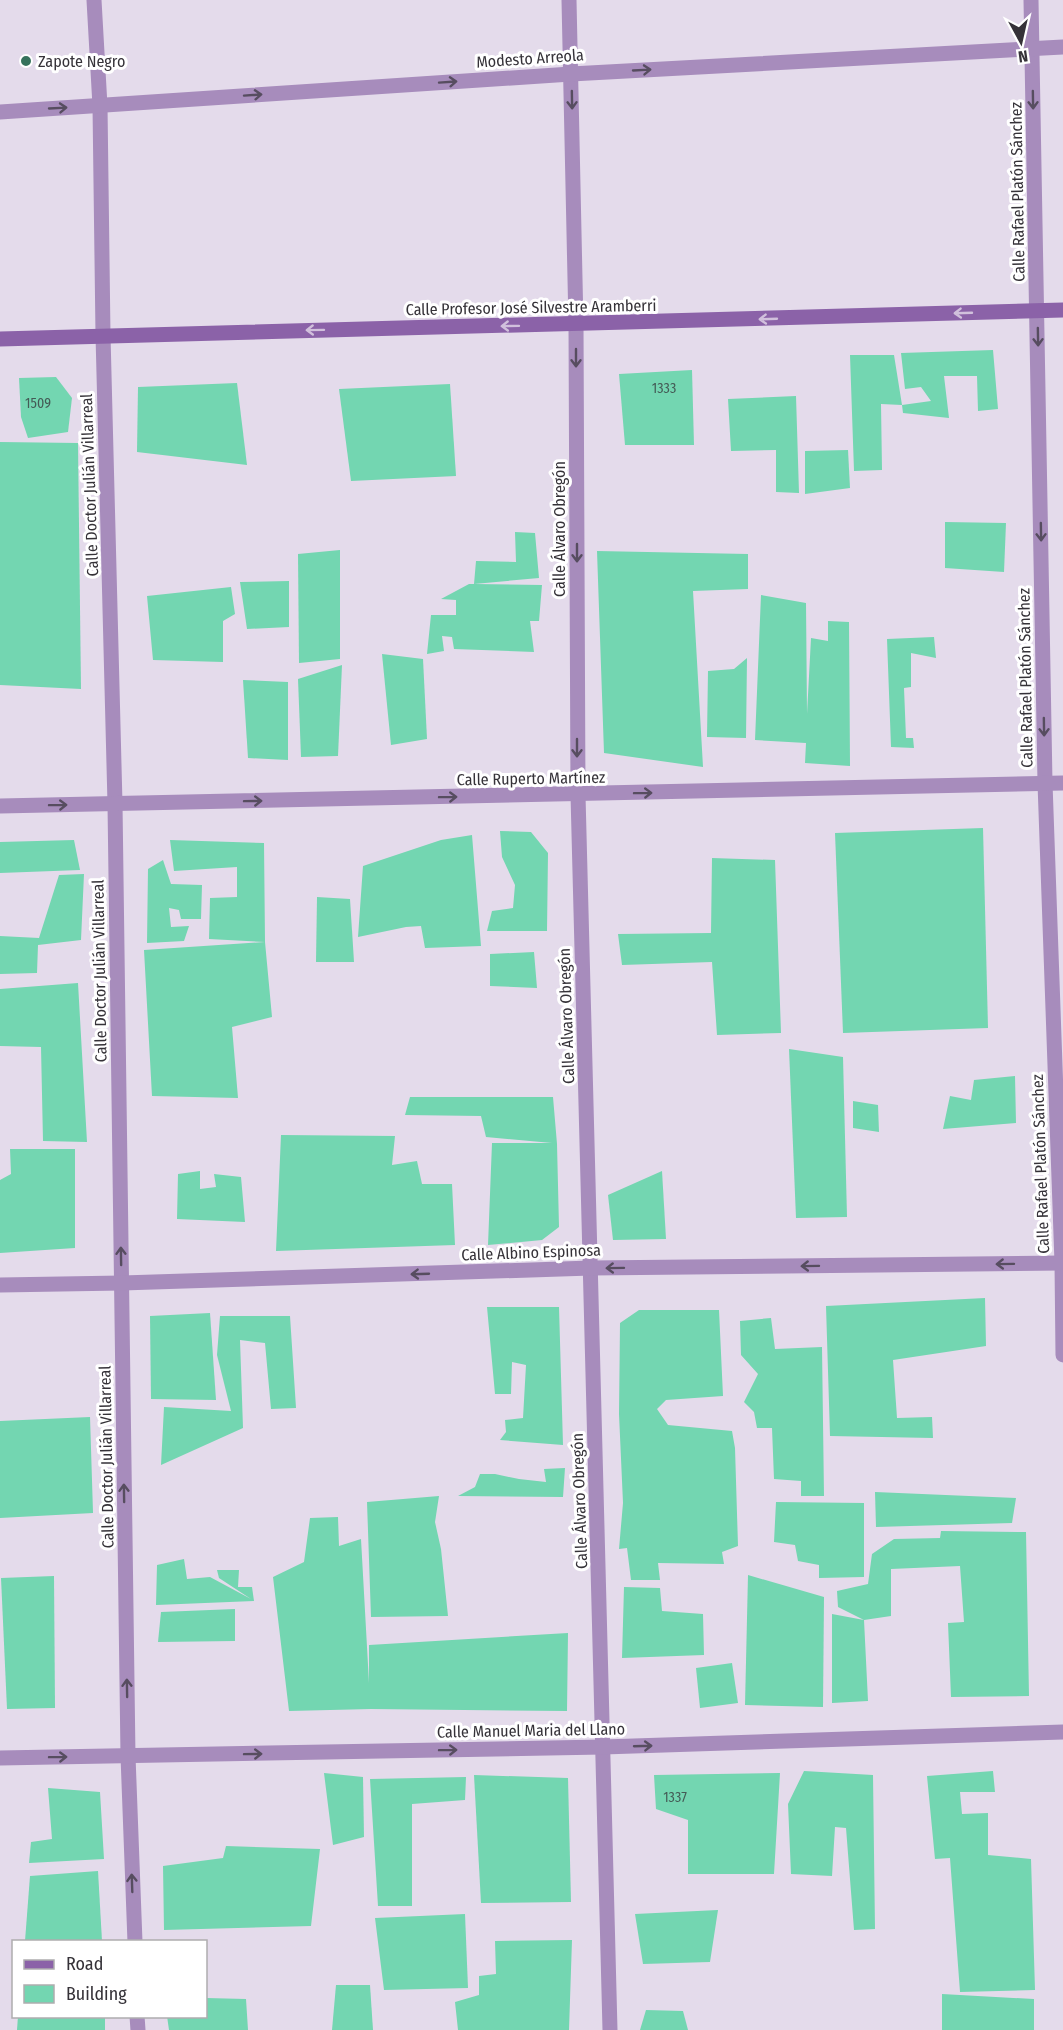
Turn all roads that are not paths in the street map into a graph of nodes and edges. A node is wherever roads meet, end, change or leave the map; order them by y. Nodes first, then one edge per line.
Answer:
1 (94, 0) edge
2 (569, 0) edge
3 (1031, 0) edge
4 (1063, 46) edge
5 (1032, 48) junction
6 (571, 74) junction
7 (100, 106) junction
8 (0, 112) edge
9 (1063, 310) edge
10 (1038, 311) junction
11 (576, 325) junction
12 (103, 335) junction
13 (0, 339) edge
14 (1045, 783) junction
15 (1063, 783) edge
16 (578, 795) junction
17 (115, 804) junction
18 (0, 806) edge
19 (1063, 1263) edge
20 (591, 1268) junction
21 (122, 1283) junction
22 (0, 1285) edge
23 (1063, 1355) edge
24 (1063, 1732) edge
25 (603, 1747) junction
26 (128, 1756) junction
27 (0, 1758) edge
28 (135, 1940) edge
29 (610, 2030) edge

1 - 7 street, Calle Doctor Julián Villarreal
2 - 6 street, Calle Álvaro Obregón
3 - 5 street, Calle Rafael Platón Sánchez
4 - 5 street, Modesto Arreola
6 -> 5 street, Modesto Arreola
5 -> 10 street, Calle Rafael Platón Sánchez
7 -> 6 street, Modesto Arreola
6 -> 11 street, Calle Álvaro Obregón
8 -> 7 street, Modesto Arreola
7 - 12 street, Calle Doctor Julián Villarreal
9 - 10 main road, Calle Profesor José Silvestre Aramberri
10 -> 11 main road, Calle Profesor José Silvestre Aramberri
10 -> 14 street, Calle Rafael Platón Sánchez
11 -> 12 main road, Calle Profesor José Silvestre Aramberri
11 -> 16 street, Calle Álvaro Obregón
12 - 13 main road, Calle Profesor José Silvestre Aramberri
12 - 17 street, Calle Doctor Julián Villarreal
14 - 15 street, Calle Ruperto Martínez
16 -> 14 street, Calle Ruperto Martínez
14 - 19 street, Calle Rafael Platón Sánchez
17 -> 16 street, Calle Ruperto Martínez
16 - 20 street, Calle Álvaro Obregón
18 -> 17 street, Calle Ruperto Martínez
21 -> 17 street, Calle Doctor Julián Villarreal
19 -> 20 street, Calle Albino Espinosa
19 - 23 street, Calle Rafael Platón Sánchez
20 -> 21 street, Calle Albino Espinosa
20 - 25 street, Calle Álvaro Obregón
21 - 22 street, Calle Albino Espinosa
26 -> 21 street, Calle Doctor Julián Villarreal
25 -> 24 street, Calle Manuel Maria del Llano
26 -> 25 street, Calle Manuel Maria del Llano
25 - 29 street, Calle Álvaro Obregón
27 -> 26 street, Calle Manuel Maria del Llano
28 -> 26 street, Calle Doctor Julián Villarreal

